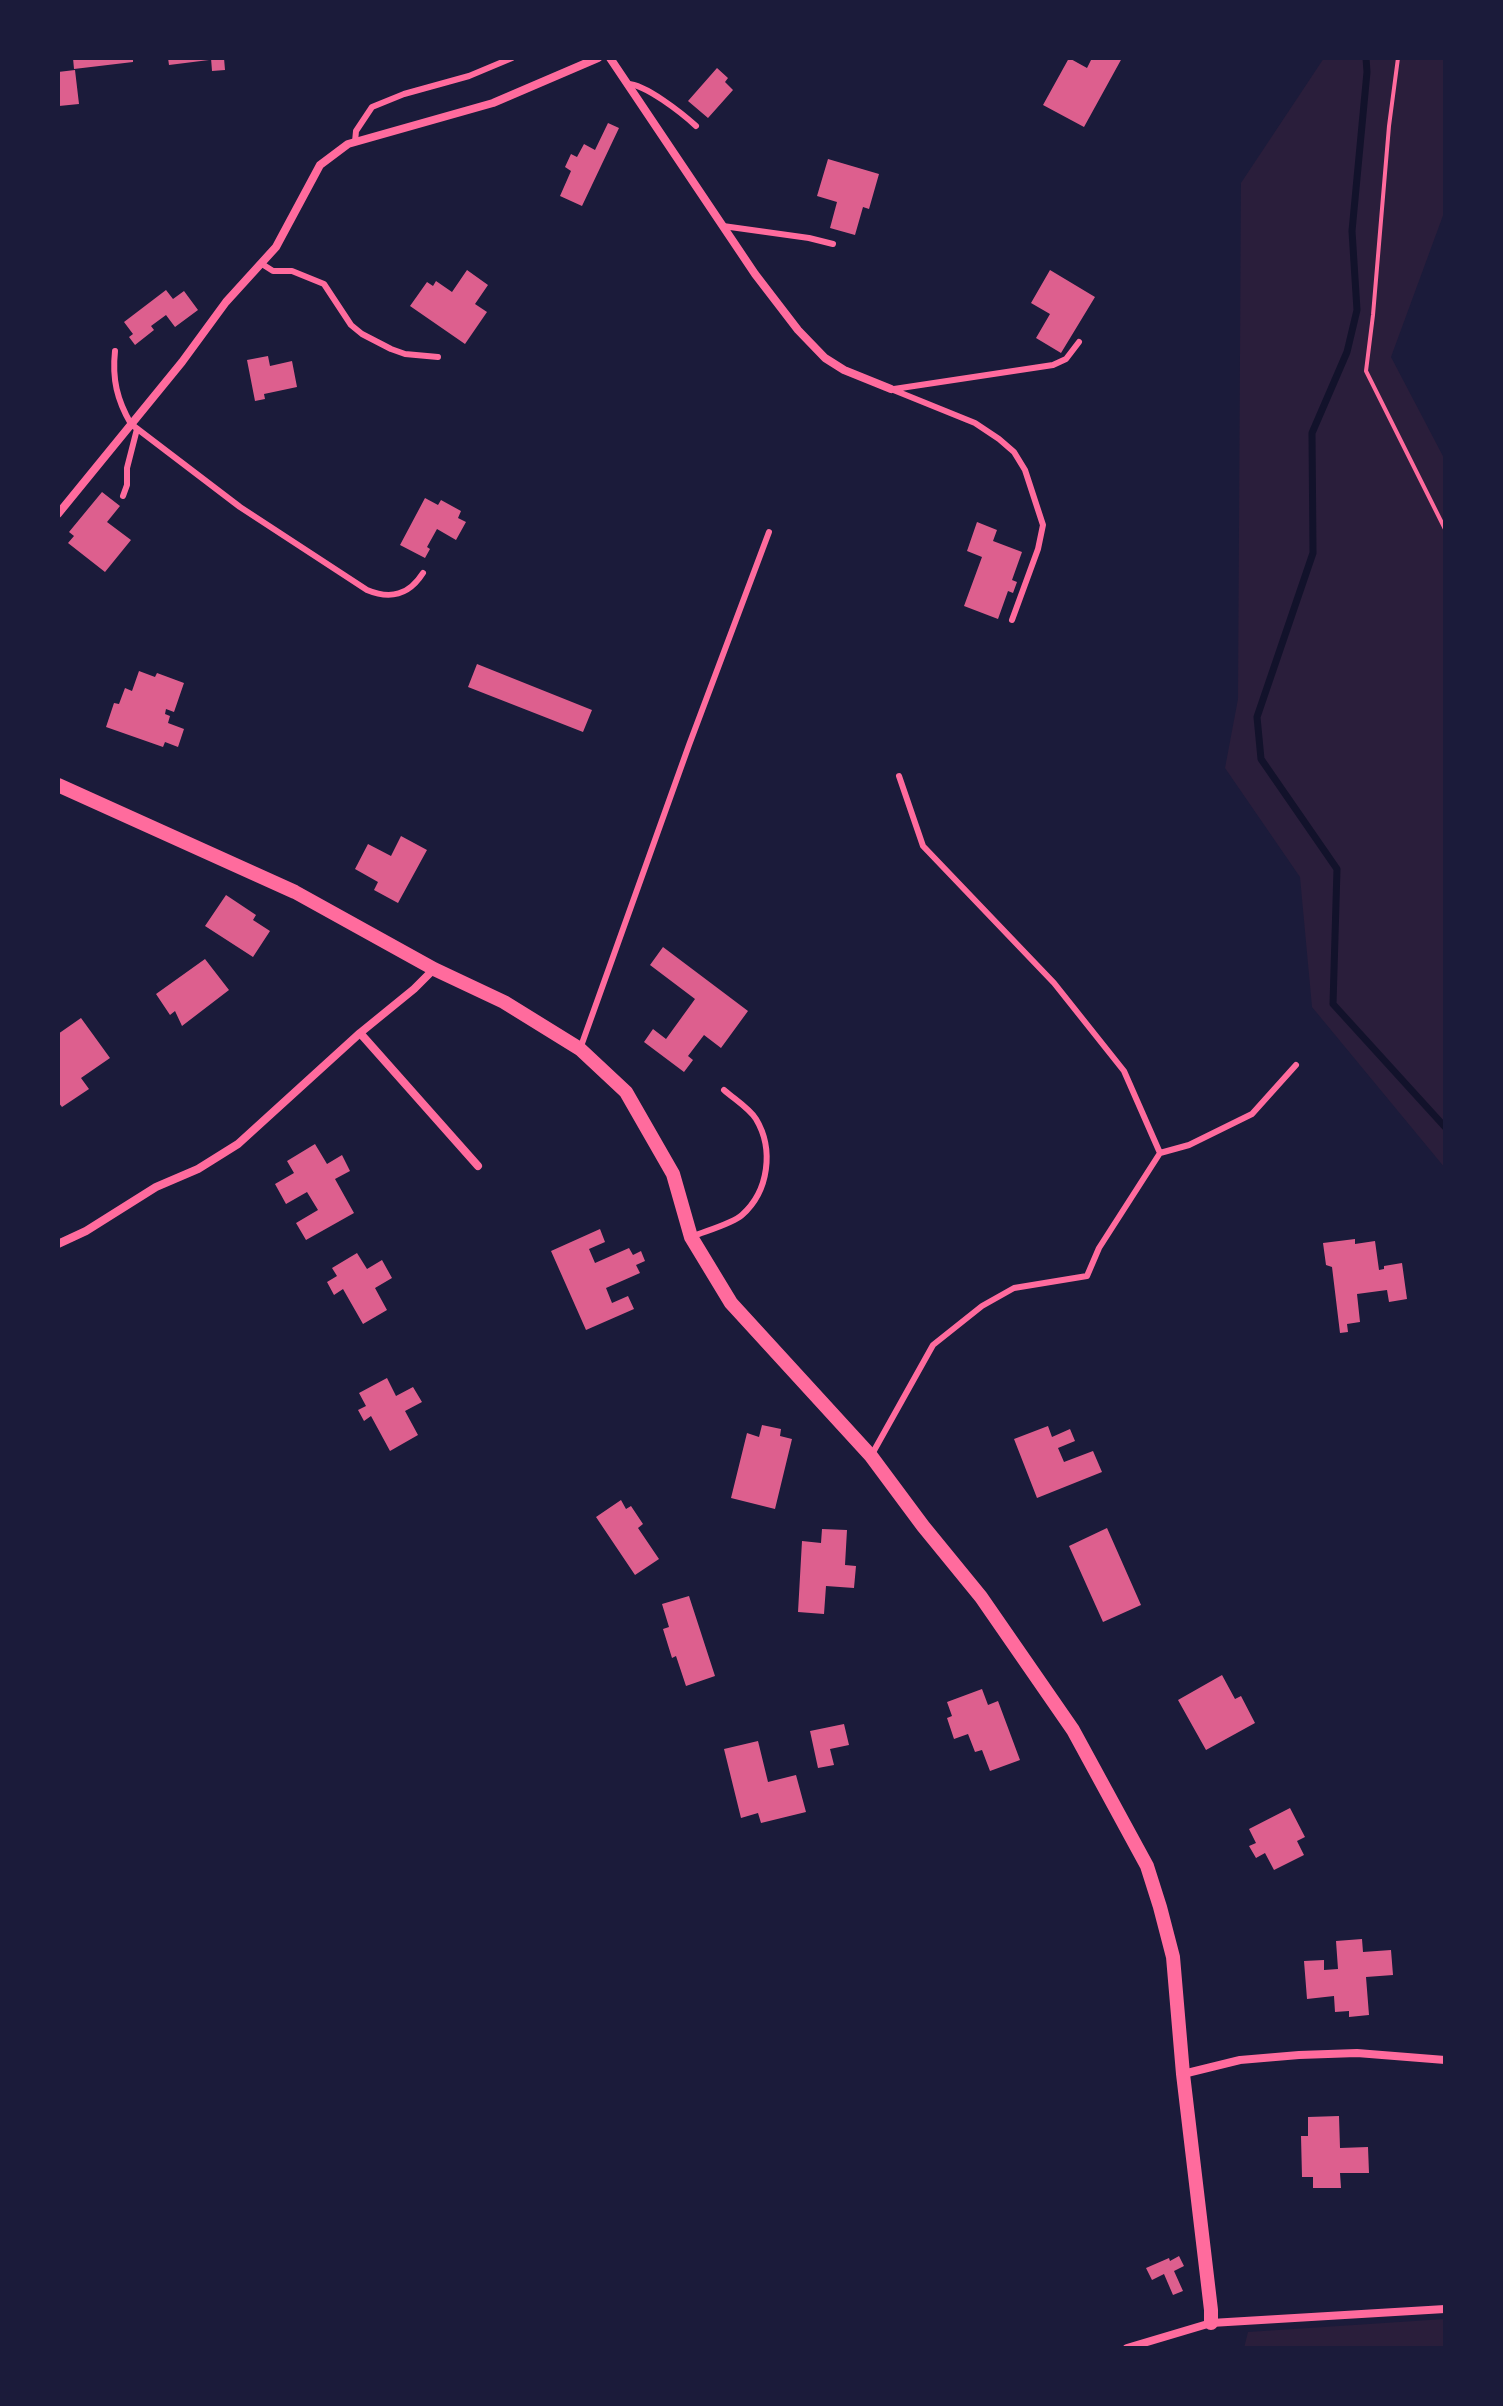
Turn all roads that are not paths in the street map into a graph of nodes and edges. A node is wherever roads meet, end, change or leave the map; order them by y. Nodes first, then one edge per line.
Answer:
1 (512, 58) edge
2 (598, 58) edge
3 (610, 58) edge
4 (627, 84) junction
5 (696, 126) dead end
6 (355, 142) junction
7 (723, 226) junction
8 (833, 244) dead end
9 (262, 264) junction
10 (1079, 342) dead end
11 (115, 351) dead end
12 (438, 357) dead end
13 (891, 389) junction
14 (134, 427) junction
15 (123, 496) dead end
16 (58, 514) edge
17 (769, 532) dead end
18 (423, 573) dead end
19 (1012, 620) dead end
20 (899, 776) dead end
21 (58, 785) edge
22 (434, 969) junction
23 (360, 1033) junction
24 (580, 1049) junction
25 (1296, 1065) dead end
26 (724, 1090) dead end
27 (1160, 1153) junction
28 (478, 1166) dead end
29 (691, 1237) junction
30 (58, 1244) edge
31 (871, 1456) junction
32 (1445, 2060) edge
33 (1183, 2074) junction
34 (1445, 2309) edge
35 (1211, 2323) junction
36 (1127, 2348) edge

1 - 6 lane
2 - 6 street
3 - 4 street
4 - 5 lane
4 - 7 street
6 - 9 street
7 - 8 lane
7 - 13 street
9 - 12 lane
9 - 14 street
10 - 13 lane
11 - 14 lane
13 - 19 lane
14 - 15 lane
14 - 16 street
14 - 18 lane
17 - 24 lane
20 - 27 lane
21 - 22 street
22 - 23 street
22 - 24 street
23 - 28 street
23 - 30 street
24 - 29 street
25 - 27 lane
26 - 29 lane
27 - 31 lane
29 - 31 street
31 - 33 street
32 - 33 street
33 - 35 street
34 - 35 street
35 - 36 street

